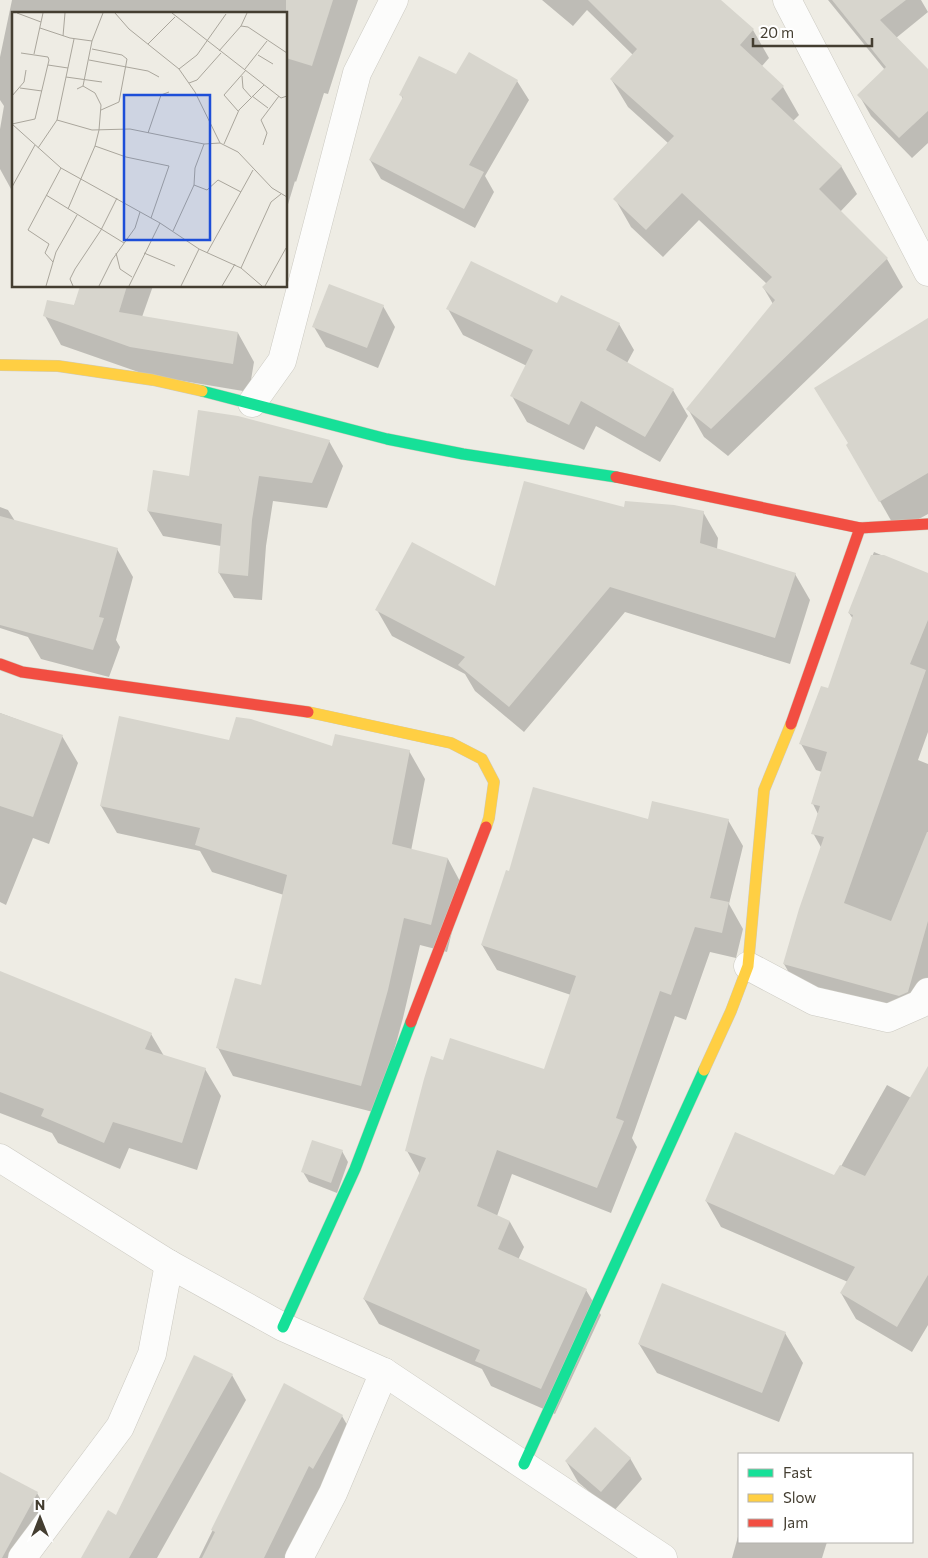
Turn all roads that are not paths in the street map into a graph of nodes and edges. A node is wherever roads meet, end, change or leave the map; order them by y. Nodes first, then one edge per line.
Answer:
1 (394, 0) edge
2 (787, 0) edge
3 (928, 272) edge
4 (0, 365) edge
5 (252, 403) junction
6 (928, 524) edge
7 (860, 528) junction
8 (0, 664) edge
9 (748, 966) junction
10 (928, 992) edge
11 (0, 1158) edge
12 (169, 1264) junction
13 (283, 1327) junction
14 (384, 1372) junction
15 (524, 1464) junction
16 (22, 1558) edge
17 (299, 1558) edge
18 (663, 1558) edge

1 - 5 street
2 - 3 street
4 - 5 street
5 - 7 street
6 - 7 street
7 - 9 street
8 - 13 street
9 - 10 street
9 - 15 street
11 - 12 street
12 - 13 street
12 - 16 street
13 - 14 street
14 - 15 street
14 - 17 street
15 - 18 street

